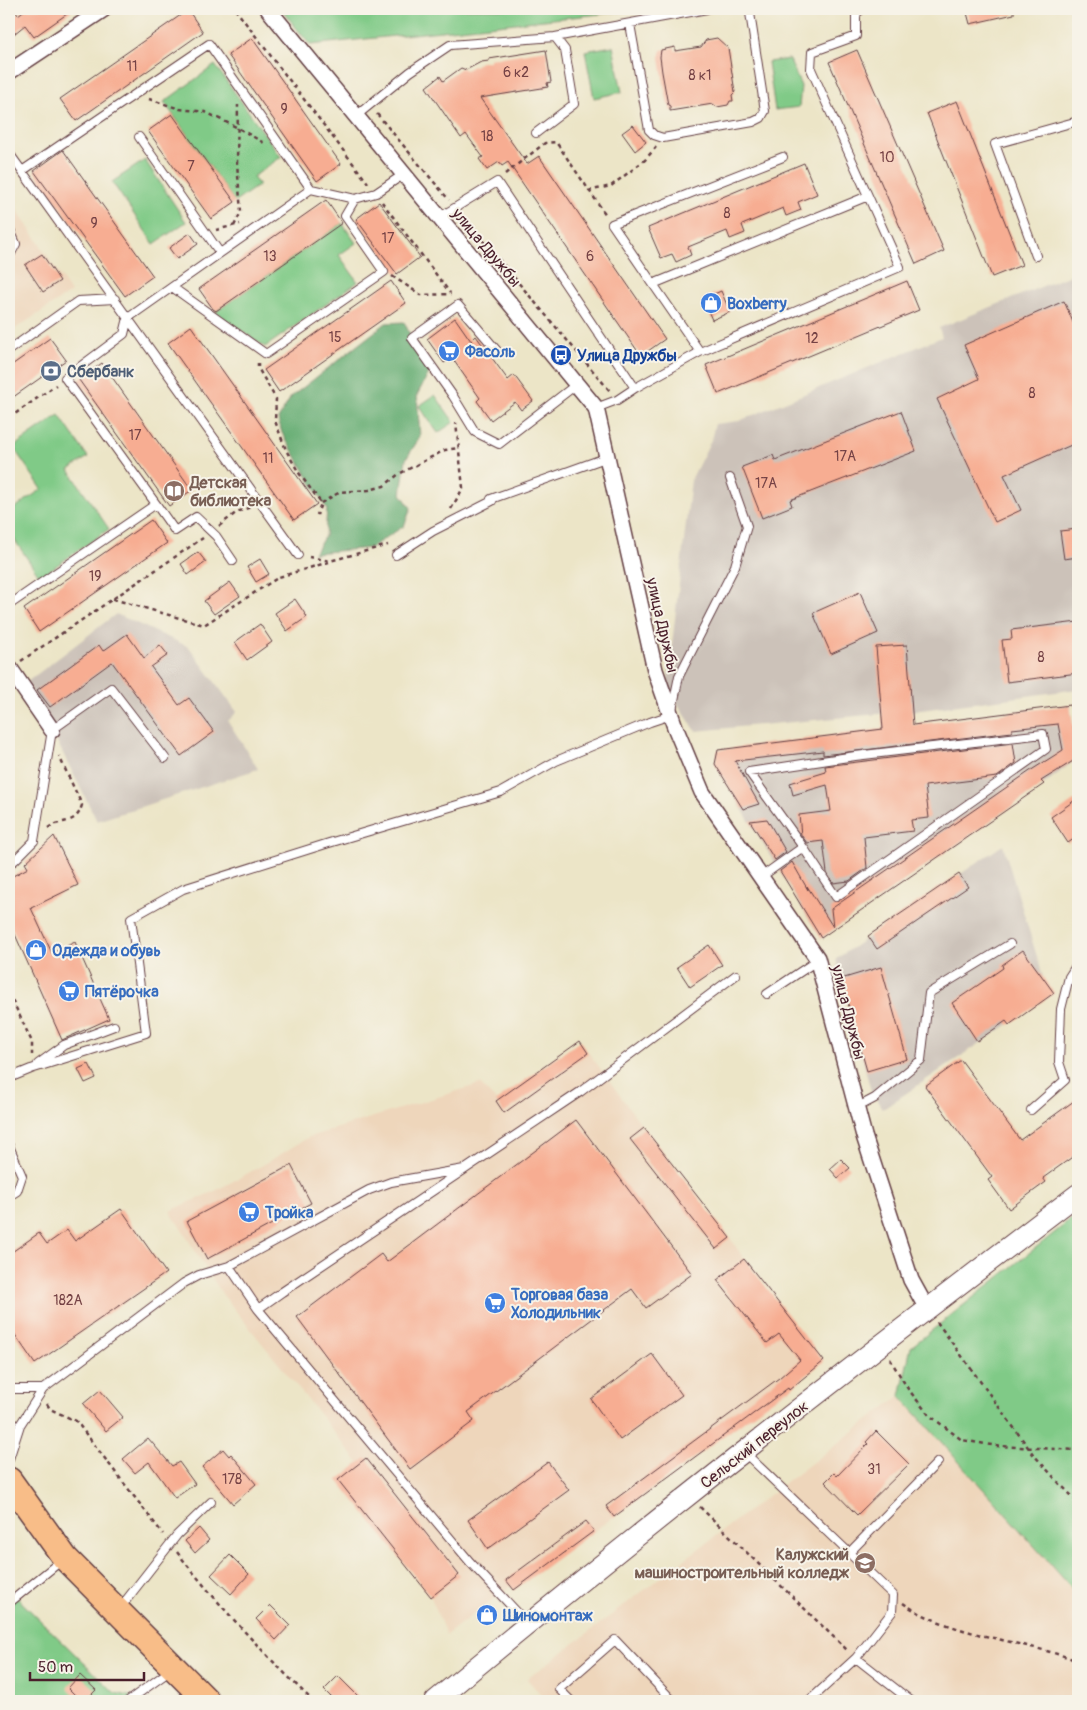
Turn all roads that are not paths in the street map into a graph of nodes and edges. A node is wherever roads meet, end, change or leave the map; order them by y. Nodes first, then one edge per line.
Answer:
1 (104, 9) edge
2 (268, 9) edge
3 (707, 9) edge
4 (747, 9) edge
5 (848, 9) edge
6 (859, 12) edge
7 (630, 24) junction
8 (555, 37) junction
9 (9, 72) edge
10 (356, 116) junction
11 (1078, 121) edge
12 (536, 133) dead end
13 (140, 137) dead end
14 (9, 152) edge
15 (782, 157) dead end
16 (22, 171) junction
17 (404, 174) junction
18 (311, 189) junction
19 (868, 196) junction
20 (355, 199) junction
21 (440, 217) junction
22 (9, 227) edge
23 (220, 253) junction
24 (1036, 256) dead end
25 (9, 257) edge
26 (653, 284) junction
27 (172, 287) junction
28 (115, 299) junction
29 (128, 318) junction
30 (9, 350) edge
31 (700, 352) junction
32 (499, 353) dead end
33 (577, 384) junction
34 (635, 388) junction
35 (596, 408) junction
36 (608, 457) junction
37 (730, 478) dead end
38 (156, 504) junction
39 (298, 555) road end
40 (396, 555) dead end
41 (233, 560) dead end
42 (9, 605) edge
43 (9, 668) edge
44 (671, 715) junction
45 (51, 734) junction
46 (165, 758) dead end
47 (803, 847) junction
48 (9, 864) edge
49 (761, 877) junction
50 (1010, 944) dead end
51 (818, 960) junction
52 (1078, 963) edge
53 (736, 975) dead end
54 (767, 994) dead end
55 (114, 1026) dead end
56 (31, 1069) junction
57 (9, 1078) edge
58 (856, 1108) junction
59 (1031, 1110) dead end
60 (9, 1146) edge
61 (467, 1168) junction
62 (1078, 1194) edge
63 (9, 1196) edge
64 (230, 1266) junction
65 (258, 1309) junction
66 (927, 1309) junction
67 (9, 1389) edge
68 (43, 1389) junction
69 (743, 1451) junction
70 (9, 1459) edge
71 (938, 1462) dead end
72 (9, 1480) edge
73 (211, 1502) dead end
74 (848, 1553) junction
75 (65, 1558) junction
76 (9, 1603) edge
77 (117, 1612) junction
78 (528, 1624) junction
79 (856, 1658) junction
80 (173, 1668) junction
81 (908, 1700) edge
82 (128, 1701) edge
83 (207, 1701) edge
84 (435, 1701) edge
85 (571, 1701) edge
86 (673, 1701) edge
87 (809, 1701) edge

1 - 9 street
2 - 10 street, улица Дружбы
3 - 7 lane
4 - 7 lane
5 - 6 lane
6 - 19 lane
7 - 8 lane
8 - 10 lane
8 - 12 lane
10 - 17 street, улица Дружбы
11 - 24 lane
13 - 23 lane
14 - 16 lane
15 - 26 lane
16 - 18 lane
16 - 28 lane
17 - 20 lane
17 - 21 street, улица Дружбы
18 - 20 lane
18 - 23 lane
19 - 26 lane
19 - 31 lane
20 - 27 lane
21 - 33 street, улица Дружбы
21 - 34 lane
22 - 25 lane
23 - 27 lane
26 - 31 lane
27 - 29 lane
28 - 29 lane
28 - 30 lane
29 - 38 lane
29 - 39 lane
31 - 34 lane
32 - 33 lane
33 - 35 street, улица Дружбы
34 - 35 lane
35 - 36 street, улица Дружбы
36 - 40 lane
36 - 44 street, улица Дружбы
37 - 44 lane
38 - 41 lane
38 - 42 lane
43 - 45 street
44 - 49 street, улица Дружбы
44 - 56 lane
45 - 46 lane
45 - 48 lane
47 - 47 lane
47 - 49 lane
49 - 51 street, улица Дружбы
50 - 58 lane
51 - 54 lane
51 - 58 street, улица Дружбы
52 - 59 lane
53 - 61 lane
55 - 56 lane
56 - 57 lane
58 - 66 street, улица Дружбы
60 - 63 lane
61 - 64 lane
61 - 65 lane
62 - 66 street, Сельский переулок
64 - 65 lane
64 - 68 lane
65 - 78 lane
66 - 69 street, Сельский переулок
67 - 68 lane
68 - 70 lane
69 - 74 lane
69 - 78 street, Сельский переулок
71 - 74 lane
72 - 75 main road
73 - 77 lane
74 - 79 lane
75 - 76 lane
75 - 77 main road
77 - 80 main road
78 - 84 street, Сельский переулок
79 - 81 lane
79 - 87 lane
80 - 82 lane
80 - 83 main road
85 - 86 lane

